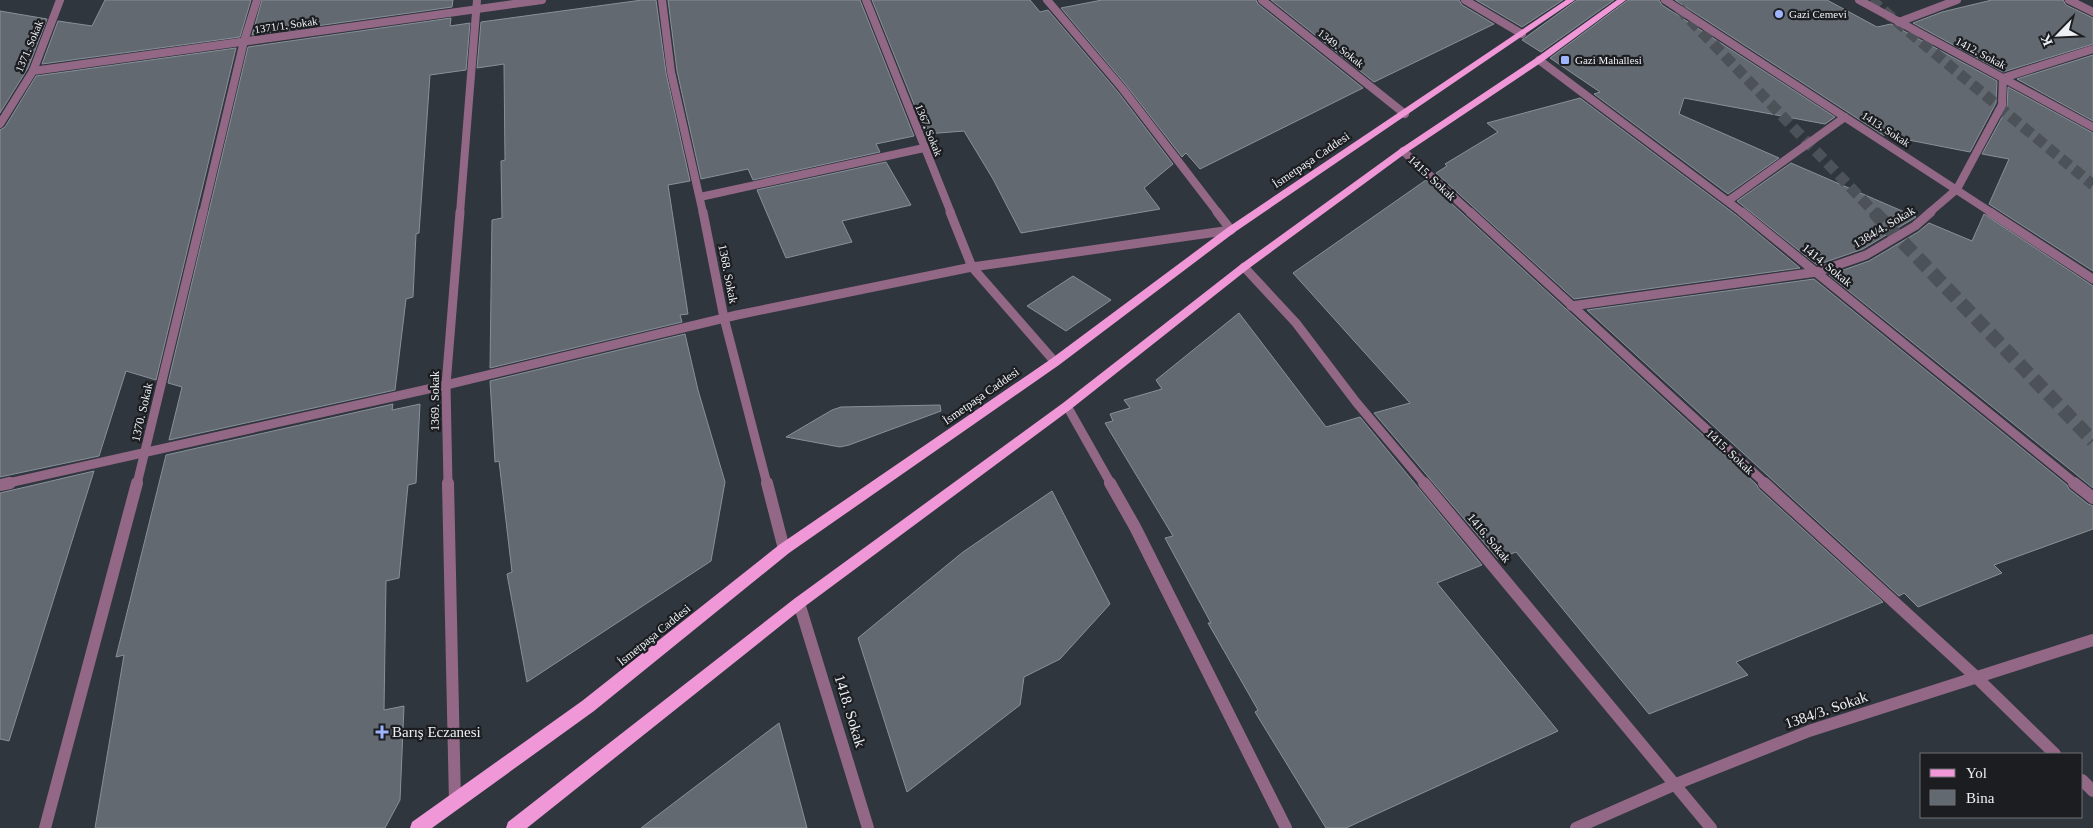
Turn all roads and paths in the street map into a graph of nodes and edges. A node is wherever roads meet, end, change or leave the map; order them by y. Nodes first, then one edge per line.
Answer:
1 (60, 0) edge
2 (257, 0) edge
3 (542, 0) edge
4 (662, 0) edge
5 (866, 0) edge
6 (1047, 0) edge
7 (1262, 0) edge
8 (1465, 0) edge
9 (1571, 0) edge
10 (1622, 0) edge
11 (1665, 0) edge
12 (1859, 0) edge
13 (1957, 0) edge
14 (2069, 0) edge
15 (477, 5) edge
16 (2093, 12) edge
17 (1899, 22) junction
18 (1522, 34) junction
19 (244, 41) junction
20 (2093, 49) edge
21 (1538, 60) junction
22 (33, 71) junction
23 (2004, 78) junction
24 (1405, 114) junction
25 (1845, 117) junction
26 (0, 124) edge
27 (2093, 127) edge
28 (924, 148) junction
29 (1403, 151) junction
30 (1957, 189) junction
31 (700, 197) junction
32 (1728, 201) junction
33 (1231, 230) junction
34 (972, 267) junction
35 (1244, 268) junction
36 (1817, 272) junction
37 (2093, 279) edge
38 (1571, 306) junction
39 (724, 318) junction
40 (1055, 362) junction
41 (446, 385) junction
42 (1067, 406) junction
43 (145, 453) junction
44 (0, 486) edge
45 (2093, 498) edge
46 (784, 549) junction
47 (799, 603) junction
48 (2093, 640) edge
49 (1975, 676) junction
50 (2054, 753) edge
51 (2083, 781) edge
52 (1676, 784) junction
53 (2093, 791) edge
54 (455, 802) junction
55 (45, 828) edge
56 (418, 828) edge
57 (514, 828) edge
58 (868, 828) edge
59 (1286, 828) edge
60 (1576, 828) edge
61 (1711, 828) edge

1 - 22 street, 1371. Sokak
2 - 19 street, 1370. Sokak
3 - 15 street, 1371/1. Sokak
4 - 31 street, 1368. Sokak
5 - 28 street, 1367. Sokak
6 - 33 street
7 - 24 street, 1349. Sokak
8 - 18 street
9 - 18 main road, İsmetpaşa Caddesi
10 - 21 main road
11 - 25 street, 1413. Sokak
12 - 17 street, 1412. Sokak
13 - 17 street
14 - 16 street
15 - 19 street, 1371/1. Sokak
15 - 41 street, 1369. Sokak
17 - 23 street, 1412. Sokak
18 - 24 main road, İsmetpaşa Caddesi
19 - 22 street, 1371/1. Sokak
19 - 43 street, 1370. Sokak
20 - 23 street
21 - 29 main road
21 - 32 street, 1414. Sokak
22 - 26 street, 1371. Sokak
23 - 27 street, 1412. Sokak
23 - 30 street, 1384/4. Sokak
24 - 33 main road, İsmetpaşa Caddesi
25 - 30 street, 1413. Sokak
25 - 32 street
28 - 31 street
28 - 34 street, 1367. Sokak
29 - 35 main road
29 - 38 street, 1415. Sokak
30 - 36 street, 1384/4. Sokak
30 - 37 street, 1413. Sokak
31 - 39 street, 1368. Sokak
32 - 36 street, 1414. Sokak
33 - 34 street
33 - 40 main road, İsmetpaşa Caddesi
34 - 39 street
34 - 40 street, 1367. Sokak
35 - 42 main road
35 - 52 street, 1416. Sokak
36 - 38 street, 1384/4. Sokak
36 - 45 street, 1414. Sokak
38 - 49 street, 1415. Sokak
39 - 41 street
39 - 46 street, 1368. Sokak
40 - 46 main road, İsmetpaşa Caddesi
41 - 43 street
41 - 54 street, 1369. Sokak
42 - 47 main road
42 - 59 street
43 - 44 street
43 - 55 street, 1370. Sokak
46 - 54 main road, İsmetpaşa Caddesi
47 - 57 main road
47 - 58 street, 1418. Sokak
48 - 49 street, 1384/3. Sokak
49 - 50 street, 1415. Sokak
49 - 52 street, 1384/3. Sokak
51 - 53 street
52 - 60 street, 1384/3. Sokak
52 - 61 street, 1416. Sokak
54 - 56 main road, İsmetpaşa Caddesi

